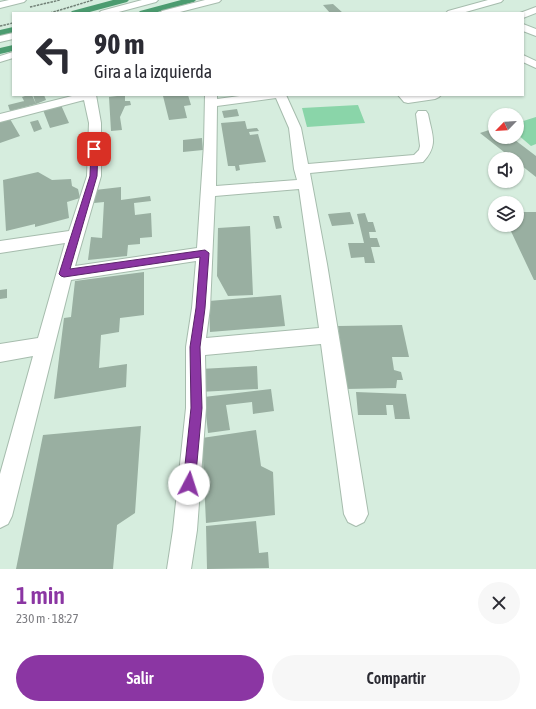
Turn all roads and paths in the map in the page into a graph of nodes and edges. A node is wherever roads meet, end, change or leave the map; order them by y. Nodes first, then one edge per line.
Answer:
1 (21, 0) edge
2 (93, 0) edge
3 (153, 0) edge
4 (216, 0) edge
5 (498, 0) edge
6 (0, 5) edge
7 (536, 10) edge
8 (54, 12) edge
9 (108, 12) edge
10 (169, 12) edge
11 (455, 12) edge
12 (524, 15) edge
13 (12, 23) edge
14 (0, 26) edge
15 (524, 27) edge
16 (536, 33) edge
17 (12, 36) edge
18 (0, 39) edge
19 (12, 55) edge
20 (0, 59) edge
21 (524, 59) edge
22 (536, 65) edge
23 (85, 96) edge
24 (89, 96) edge
25 (259, 96) edge
26 (280, 96) edge
27 (405, 96) edge
28 (426, 96) edge
29 (211, 99) edge
30 (422, 114) dead end
31 (0, 118) edge
32 (303, 177) junction
33 (208, 192) junction
34 (75, 236) junction
35 (0, 247) edge
36 (205, 253) junction
37 (64, 274) junction
38 (329, 334) junction
39 (45, 345) junction
40 (195, 347) junction
41 (0, 353) edge
42 (356, 514) dead end
43 (0, 516) edge
44 (179, 569) edge

1 - 6 street
2 - 8 path
3 - 9 street
4 - 10 street
5 - 11 street
7 - 12 street
13 - 14 path
15 - 16 street
17 - 18 street
19 - 20 street
21 - 22 street
23 - 31 street
24 - 34 street
25 - 29 street
26 - 32 street
27 - 28 street
29 - 33 street
30 - 32 street
32 - 33 street
32 - 38 street
33 - 36 street
34 - 35 street
34 - 37 street
36 - 37 street
36 - 40 street
37 - 39 street
38 - 40 street
38 - 42 street
39 - 41 street
39 - 43 street
40 - 44 street

